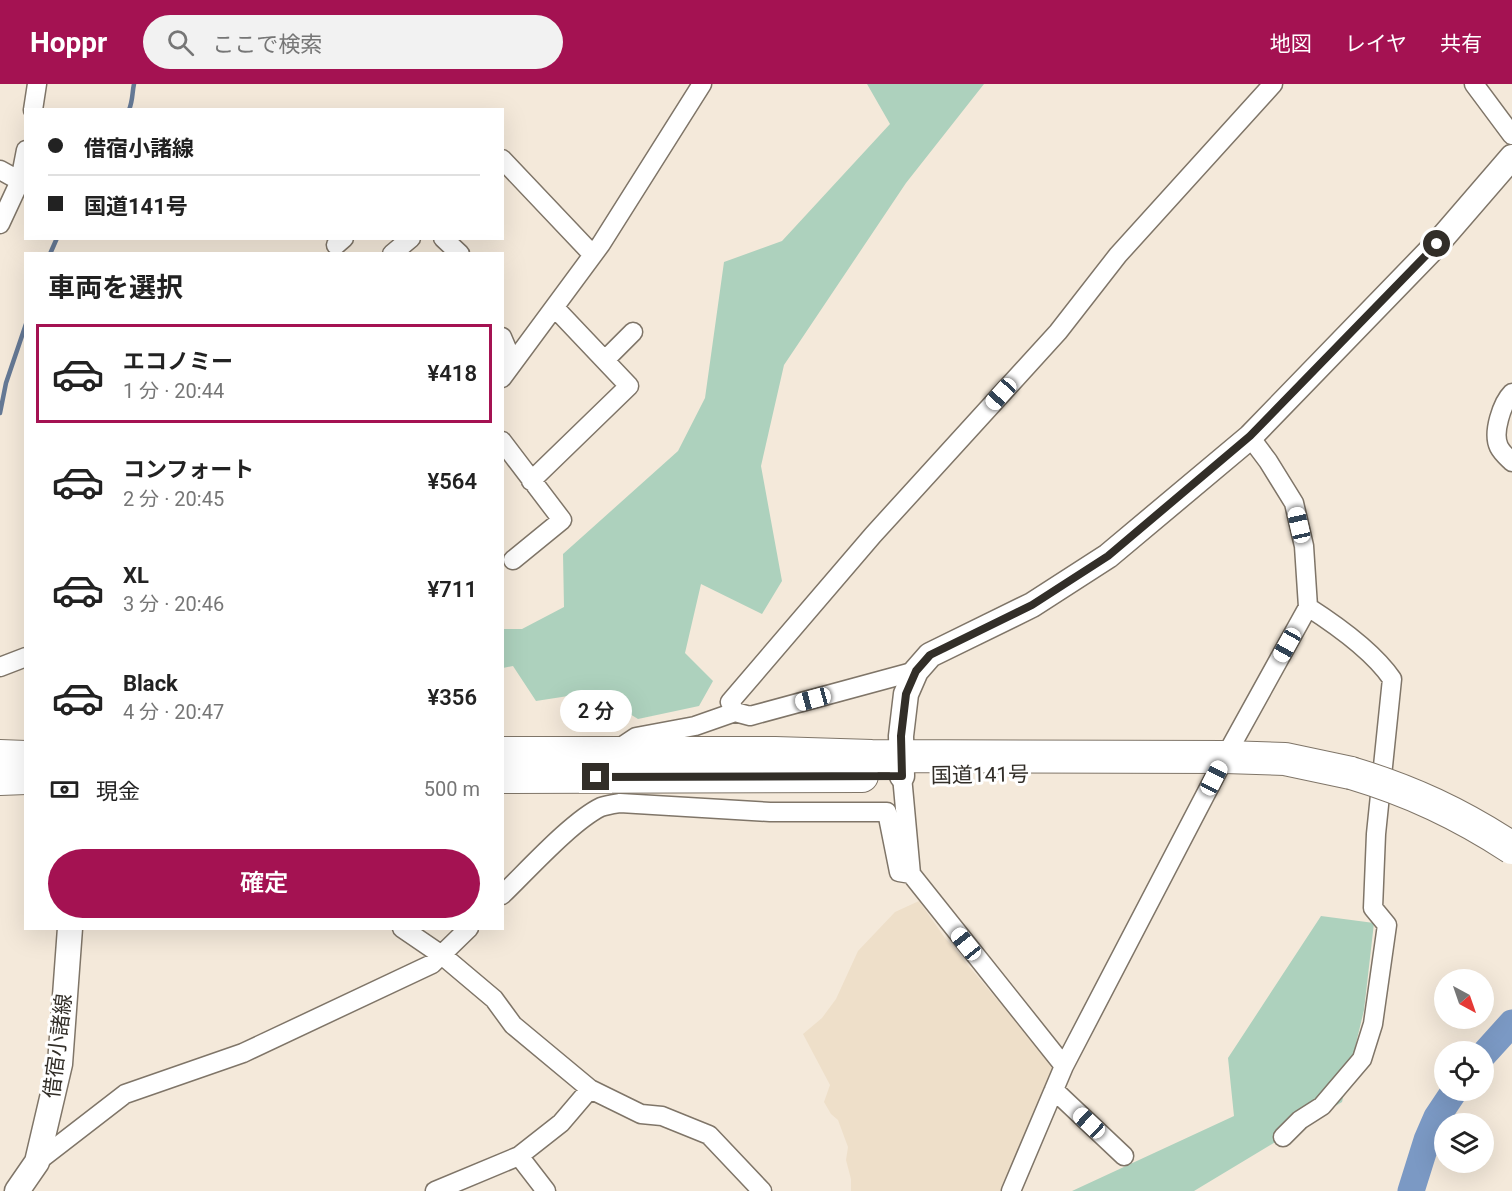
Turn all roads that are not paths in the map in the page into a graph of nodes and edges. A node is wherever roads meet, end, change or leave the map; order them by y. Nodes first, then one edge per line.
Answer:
1 (37, 84) edge
2 (702, 84) edge
3 (1273, 84) edge
4 (1474, 84) edge
5 (33, 108) edge
6 (1512, 135) edge
7 (1512, 157) edge
8 (24, 160) edge
9 (504, 161) edge
10 (0, 170) edge
11 (20, 181) junction
12 (0, 224) edge
13 (409, 240) edge
14 (444, 240) edge
15 (394, 252) edge
16 (458, 252) edge
17 (593, 255) junction
18 (555, 308) junction
19 (633, 332) dead end
20 (504, 348) edge
21 (604, 360) junction
22 (508, 370) edge
23 (1512, 393) edge
24 (1250, 436) junction
25 (504, 444) edge
26 (1512, 462) edge
27 (531, 481) junction
28 (513, 560) dead end
29 (1308, 607) junction
30 (24, 658) edge
31 (0, 667) edge
32 (916, 671) junction
33 (735, 712) junction
34 (504, 753) edge
35 (611, 753) junction
36 (0, 756) edge
37 (24, 757) edge
38 (1214, 757) junction
39 (902, 766) junction
40 (504, 777) edge
41 (24, 778) edge
42 (0, 779) edge
43 (1512, 848) edge
44 (912, 874) junction
45 (504, 893) edge
46 (70, 930) edge
47 (405, 930) edge
48 (467, 930) edge
49 (443, 956) junction
50 (1064, 1066) junction
51 (590, 1089) junction
52 (1054, 1090) junction
53 (1283, 1137) dead end
54 (519, 1156) junction
55 (1124, 1156) dead end
56 (37, 1162) junction
57 (17, 1191) edge
58 (435, 1191) edge
59 (546, 1191) edge
60 (762, 1191) edge
61 (1011, 1191) edge

1 - 5 street
2 - 17 street
3 - 33 street
4 - 6 street
7 - 24 main road
8 - 11 street
9 - 17 street
10 - 11 street
11 - 12 street
13 - 15 street
14 - 16 street
17 - 18 street
18 - 21 street
18 - 22 street
19 - 21 street
20 - 22 street
21 - 27 street
23 - 26 street
24 - 29 street
24 - 32 main road
25 - 27 street
27 - 28 street
29 - 38 street
29 - 53 street
30 - 31 street
32 - 33 street
32 - 39 main road
33 - 35 street
34 - 35 highway, 国道141号
35 - 39 highway, 国道141号
36 - 37 highway
38 - 39 highway, 国道141号
38 - 43 highway, 国道141号, bridge
38 - 50 street
39 - 40 highway, 国道141号
39 - 44 street
41 - 42 highway
44 - 45 street
44 - 50 street
46 - 56 main road, 借宿小諸線
47 - 49 street
48 - 49 street
49 - 51 street
49 - 56 street
50 - 52 street
51 - 54 street
51 - 60 street
52 - 55 street
52 - 61 street
54 - 58 street
54 - 59 street
56 - 57 main road, 借宿小諸線

